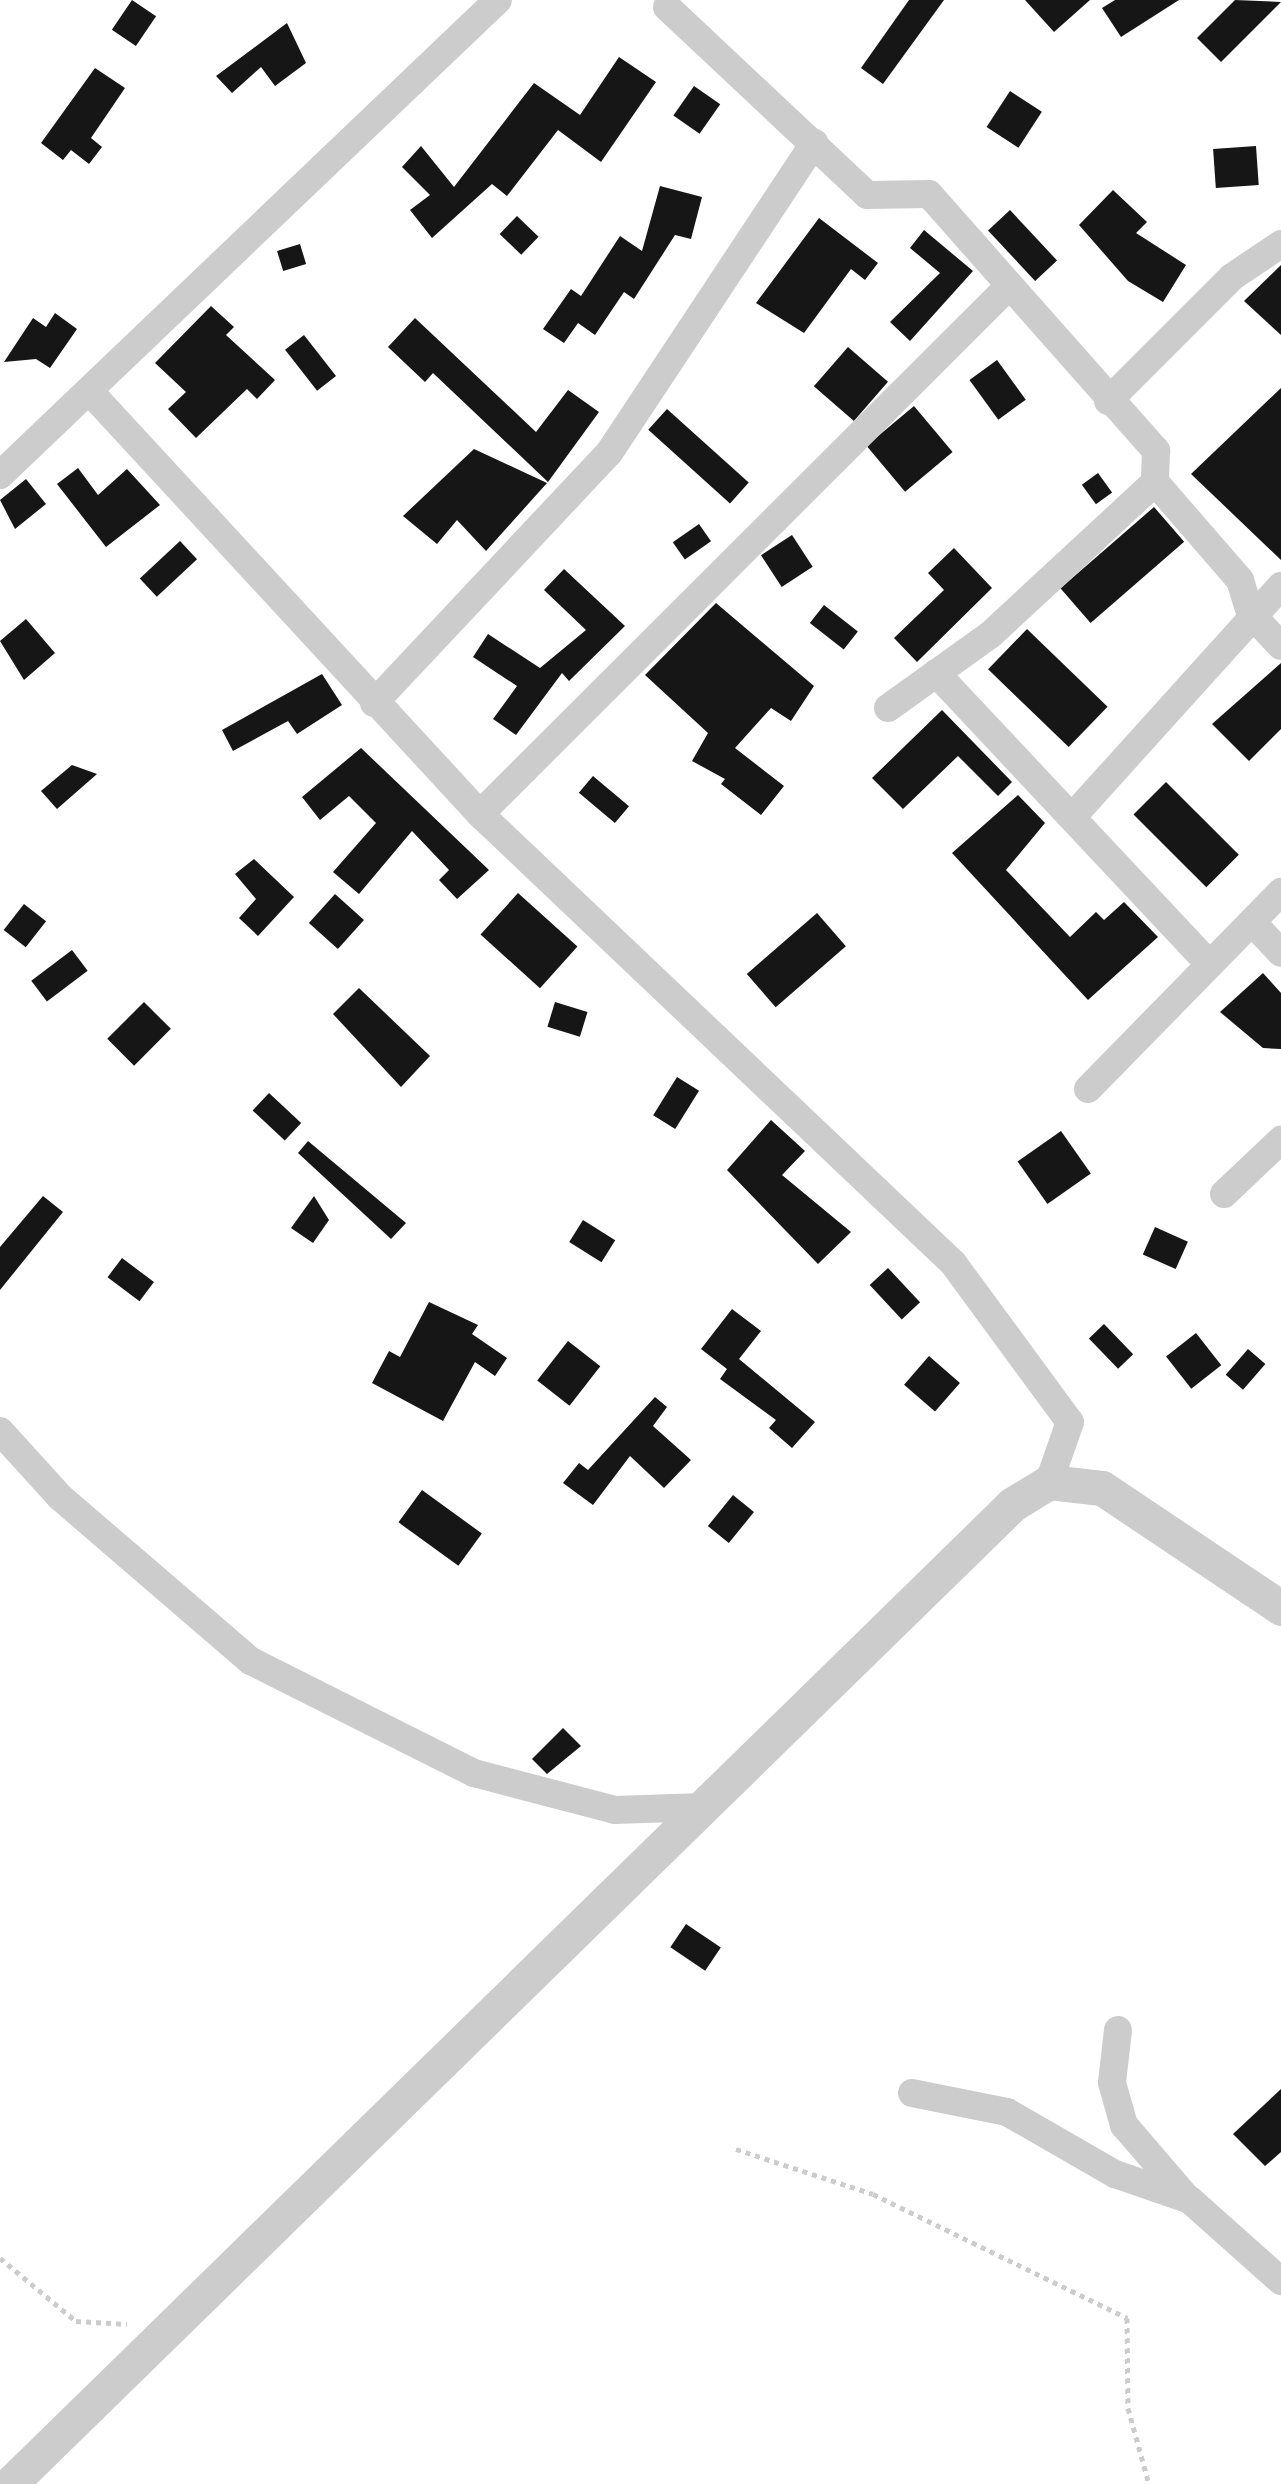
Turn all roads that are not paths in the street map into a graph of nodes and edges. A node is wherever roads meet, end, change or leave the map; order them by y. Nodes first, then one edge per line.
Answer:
1 (498, 0) edge
2 (668, 7) dead end
3 (814, 143) junction
4 (1281, 244) edge
5 (1005, 290) junction
6 (92, 394) junction
7 (1108, 400) junction
8 (0, 475) edge
9 (1155, 482) junction
10 (1281, 586) edge
11 (1250, 612) junction
12 (1281, 646) edge
13 (936, 673) junction
14 (374, 703) junction
15 (888, 708) dead end
16 (480, 814) junction
17 (1074, 815) junction
18 (1281, 892) edge
19 (1252, 922) junction
20 (1281, 953) edge
21 (1210, 965) junction
22 (1088, 1088) dead end
23 (1281, 1140) edge
24 (1224, 1194) dead end
25 (0, 1431) edge
26 (1049, 1482) junction
27 (1281, 1608) edge
28 (703, 1807) junction
29 (1118, 2030) dead end
30 (912, 2093) dead end
31 (1190, 2200) junction
32 (1281, 2280) edge
33 (10, 2484) edge

1 - 6 street
2 - 3 street
3 - 5 street
3 - 14 street
4 - 7 street
5 - 7 street
5 - 16 street
6 - 8 street
6 - 14 street
7 - 9 street
9 - 11 street
9 - 13 street
10 - 11 street
11 - 12 street
11 - 17 street
13 - 15 street
13 - 17 street
14 - 16 street
16 - 26 street
17 - 21 street
18 - 19 street
19 - 20 street
19 - 21 street
21 - 22 street
23 - 24 street
25 - 28 street
26 - 27 street
26 - 28 street
28 - 33 street
29 - 31 street
30 - 31 street
31 - 32 street

